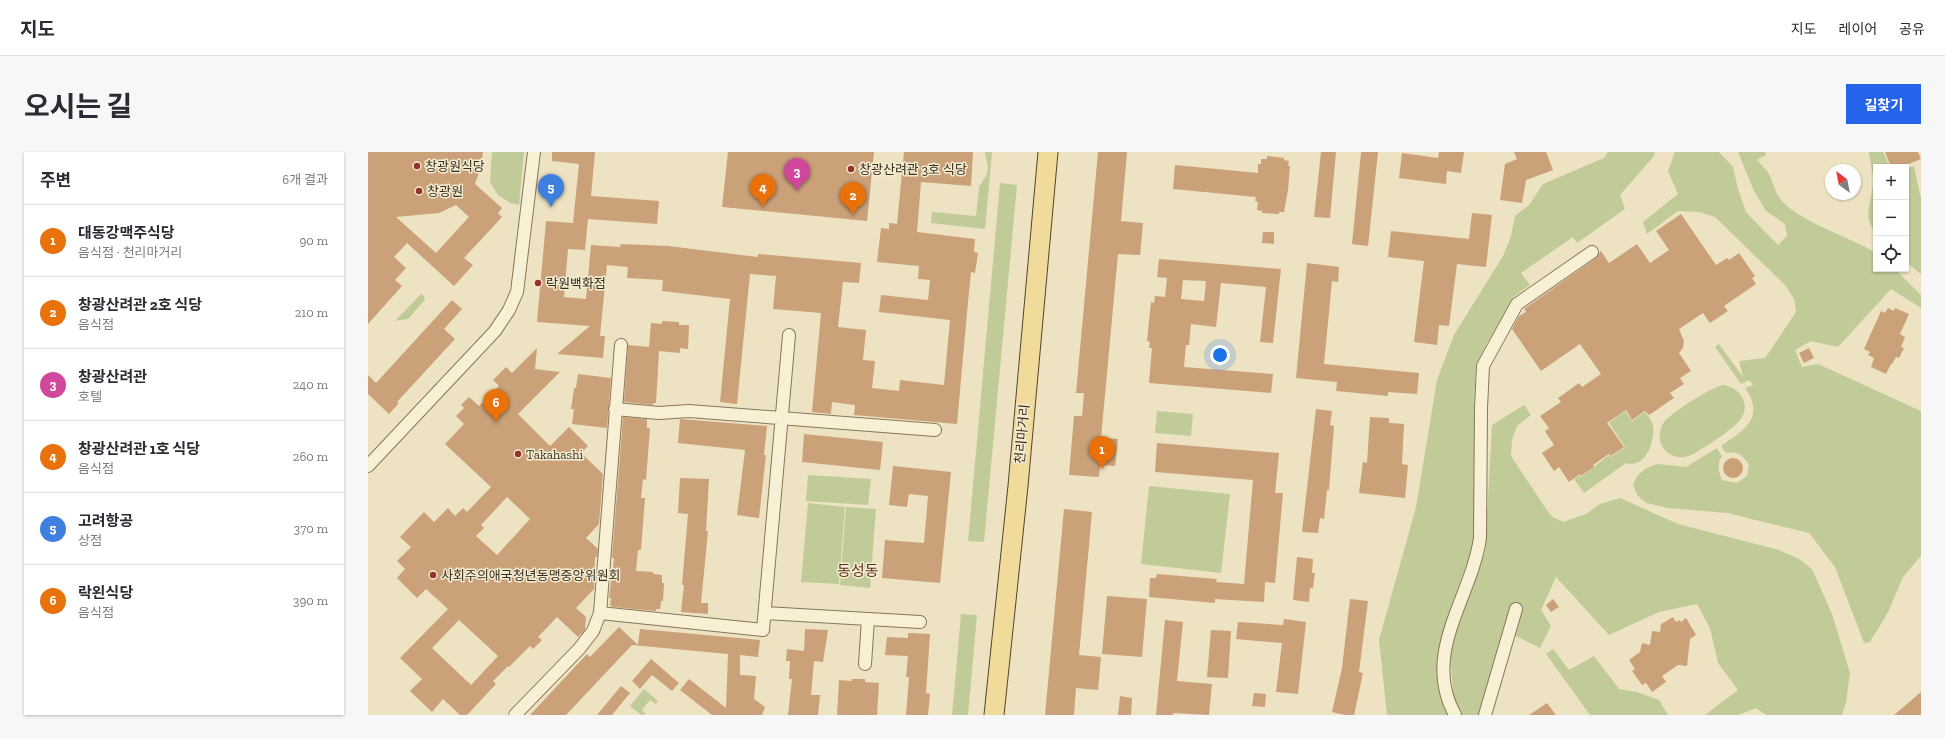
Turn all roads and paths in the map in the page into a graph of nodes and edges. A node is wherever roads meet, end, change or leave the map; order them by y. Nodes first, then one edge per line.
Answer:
1 (534, 152) edge
2 (1048, 152) edge
3 (1592, 252) dead end
4 (789, 335) dead end
5 (621, 345) dead end
6 (614, 409) junction
7 (782, 418) junction
8 (935, 430) dead end
9 (368, 466) edge
10 (1516, 609) dead end
11 (600, 613) junction
12 (766, 613) junction
13 (868, 619) junction
14 (920, 622) dead end
15 (865, 664) dead end
16 (515, 715) edge
17 (994, 715) edge
18 (1455, 715) edge
19 (1485, 715) edge

1 - 9 street
2 - 17 main road, 천리마거리
3 - 18 street
4 - 7 street
5 - 6 street
6 - 7 street
6 - 11 street
7 - 8 street
7 - 12 street
10 - 19 street
11 - 12 street
11 - 16 street
12 - 13 street
13 - 14 street
13 - 15 street

